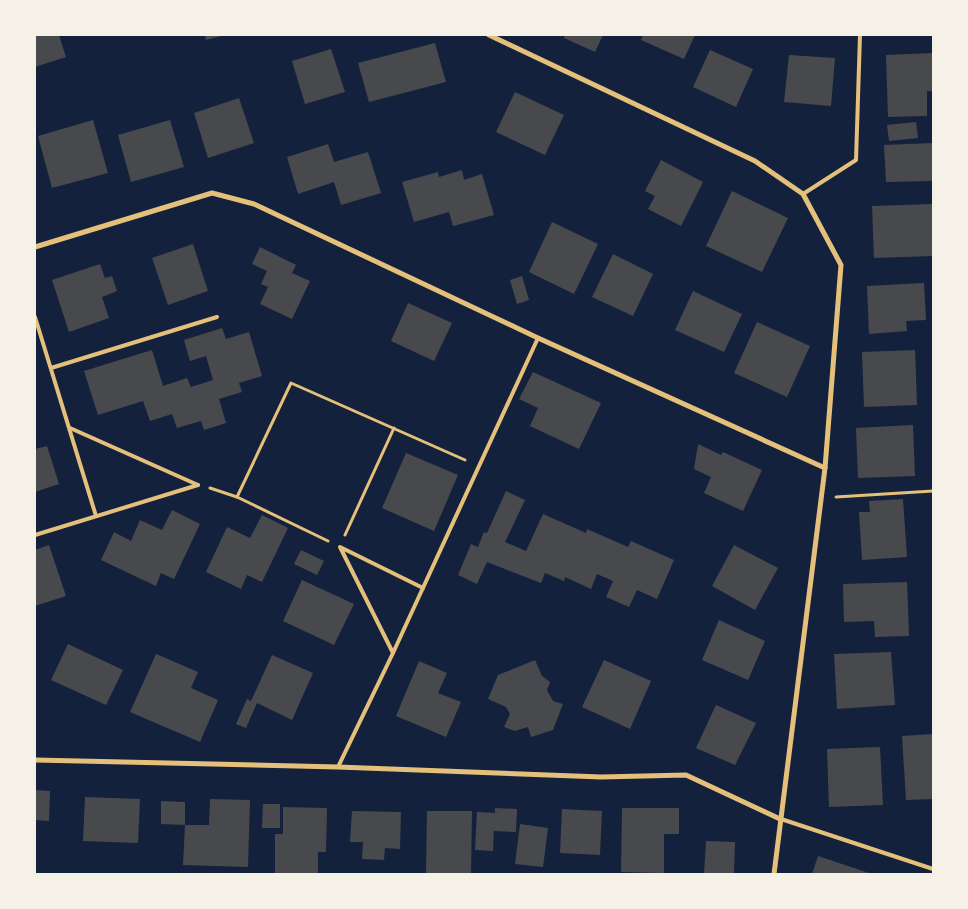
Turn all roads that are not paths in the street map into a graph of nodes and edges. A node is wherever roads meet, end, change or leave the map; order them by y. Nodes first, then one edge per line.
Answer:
1 (489, 35) edge
2 (860, 35) edge
3 (803, 194) junction
4 (35, 247) edge
5 (217, 317) dead end
6 (35, 318) edge
7 (538, 338) junction
8 (51, 368) junction
9 (69, 428) junction
10 (825, 468) junction
11 (96, 516) junction
12 (35, 535) edge
13 (423, 588) junction
14 (393, 653) junction
15 (35, 760) edge
16 (338, 767) junction
17 (780, 819) junction
18 (933, 869) edge
19 (774, 874) edge

1 - 3 street
2 - 3 lane
3 - 10 street
4 - 7 street
5 - 8 lane
6 - 8 lane
7 - 10 street
7 - 13 lane
8 - 9 lane
9 - 11 lane
9 - 11 lane
10 - 17 street
11 - 12 lane
13 - 14 lane
13 - 14 lane
14 - 16 lane
15 - 16 street
16 - 17 street
17 - 18 lane
17 - 19 street

